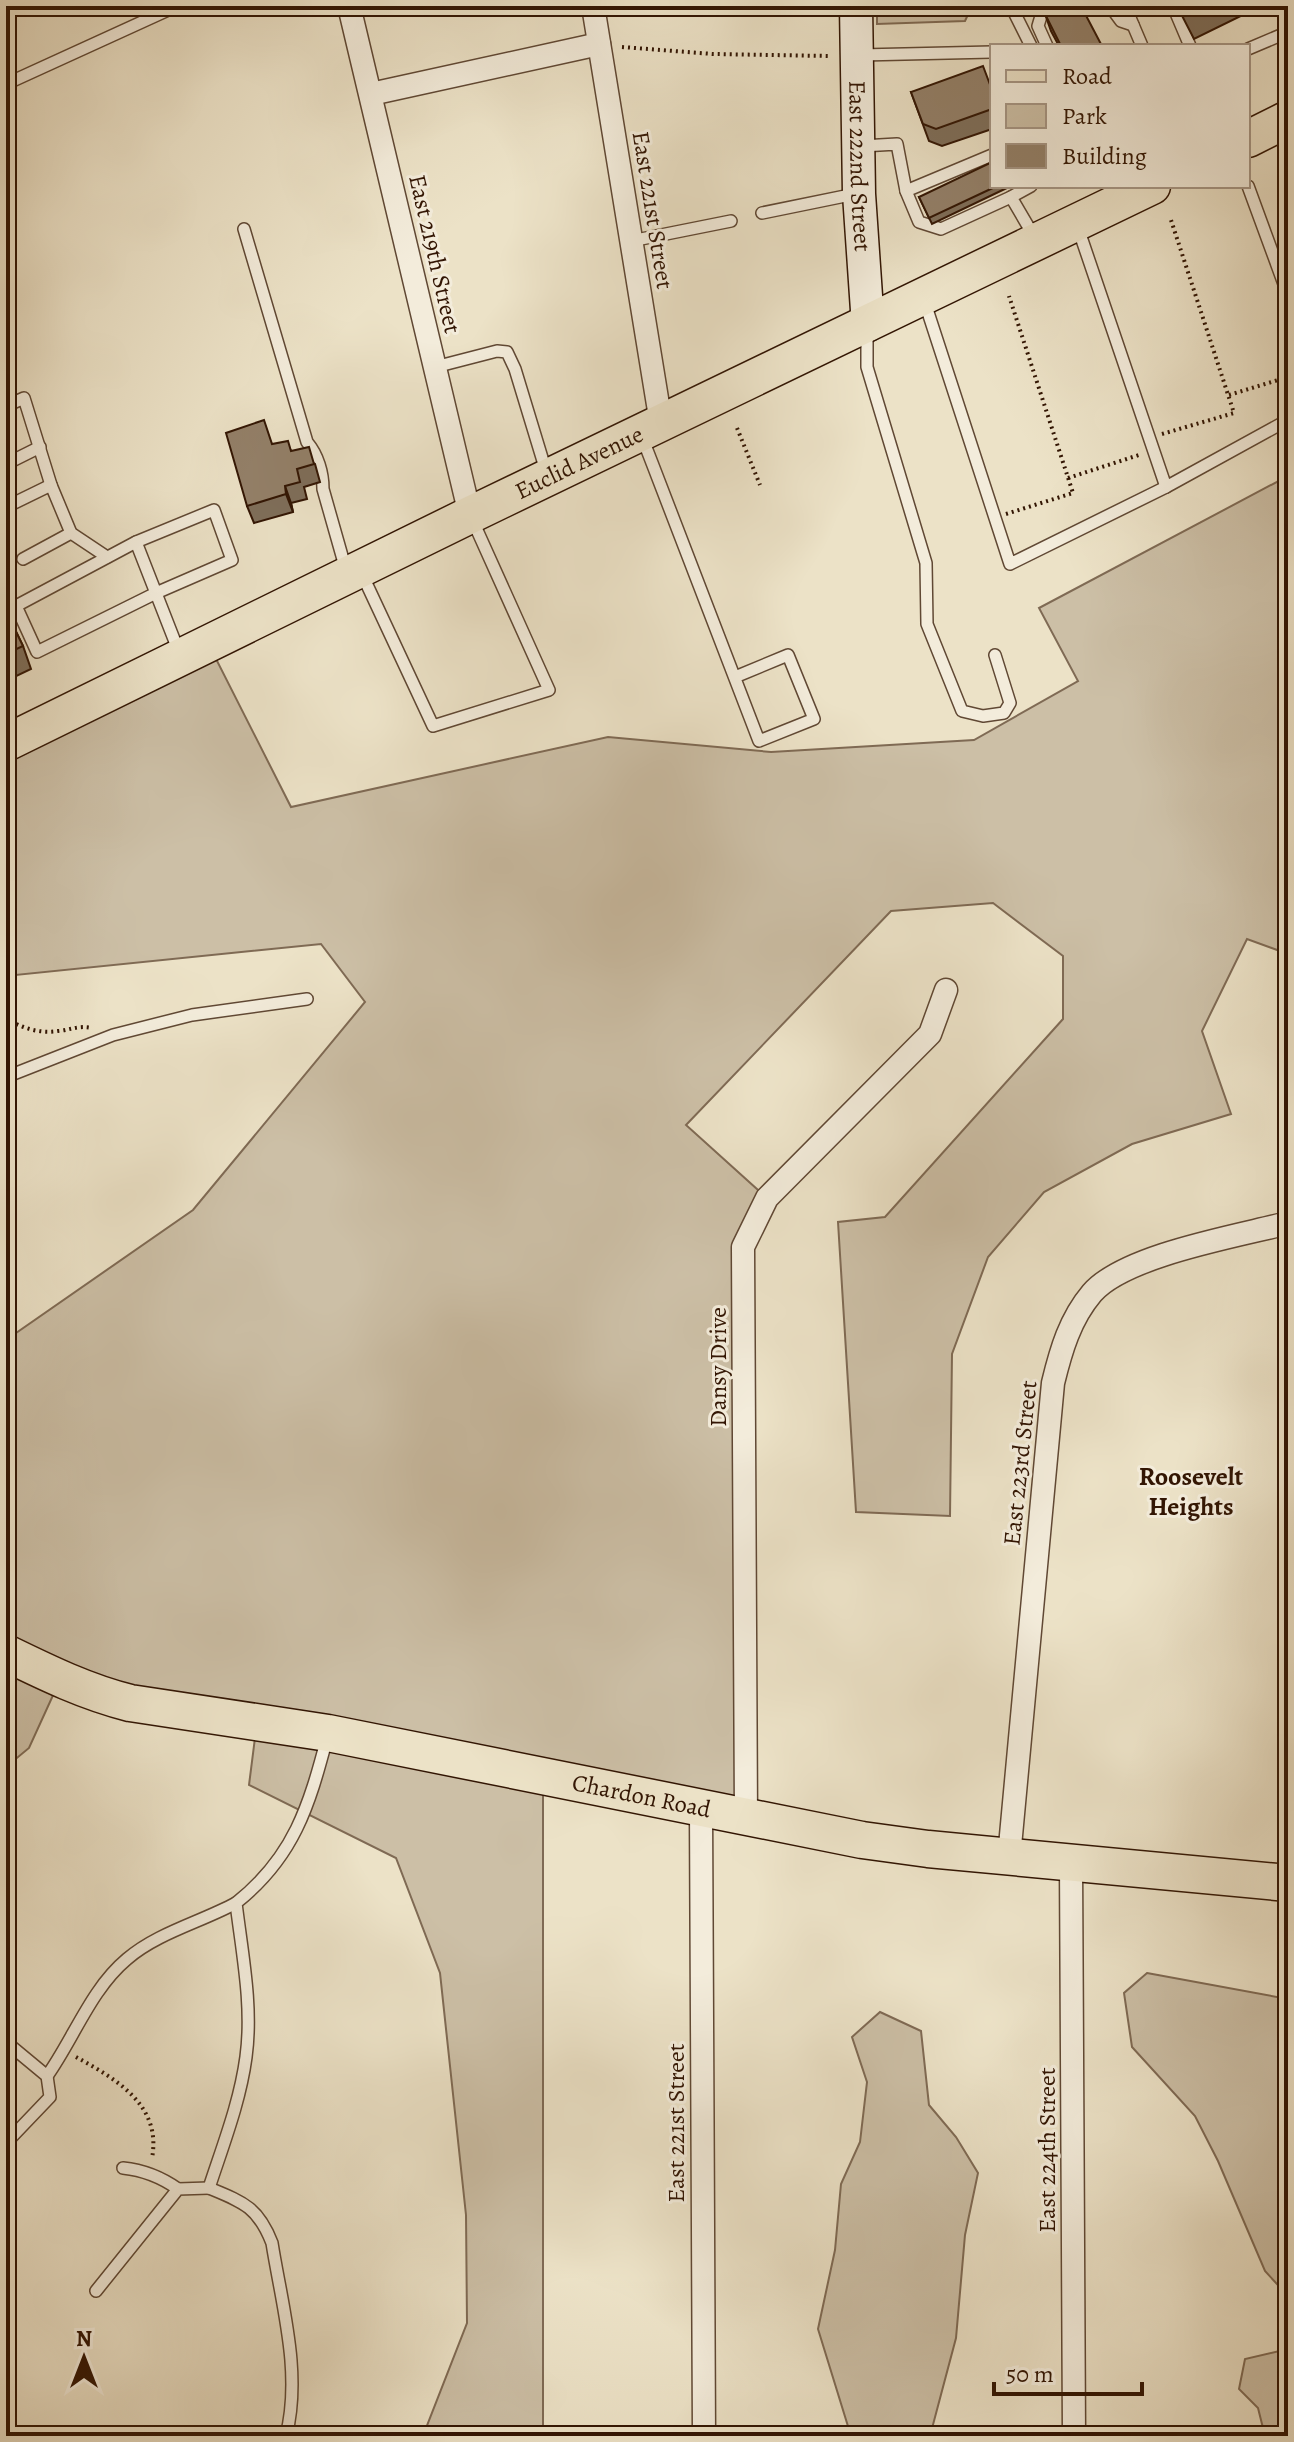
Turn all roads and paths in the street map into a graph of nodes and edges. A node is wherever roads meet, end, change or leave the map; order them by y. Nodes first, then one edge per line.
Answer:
1 (177, 6) edge
2 (349, 6) edge
3 (593, 6) edge
4 (856, 6) edge
5 (1021, 6) edge
6 (1044, 6) edge
7 (1110, 6) edge
8 (1125, 6) edge
9 (1173, 6) edge
10 (1133, 25) junction
11 (1288, 32) edge
12 (599, 44) junction
13 (1030, 44) edge
14 (1046, 44) edge
15 (1141, 44) edge
16 (1189, 44) edge
17 (622, 47) dead end
18 (1250, 48) edge
19 (990, 52) edge
20 (843, 56) junction
21 (6, 84) edge
22 (371, 94) junction
23 (1288, 119) edge
24 (1250, 138) edge
25 (858, 146) junction
26 (990, 156) edge
27 (1027, 188) edge
28 (1146, 188) edge
29 (1249, 188) edge
30 (906, 191) junction
31 (859, 194) junction
32 (1011, 197) junction
33 (762, 213) dead end
34 (1170, 217) dead end
35 (731, 221) dead end
36 (1076, 223) junction
37 (244, 229) dead end
38 (631, 241) junction
39 (1037, 242) junction
40 (1288, 295) edge
41 (1009, 296) dead end
42 (924, 297) junction
43 (868, 325) junction
44 (435, 367) junction
45 (1288, 377) edge
46 (1229, 395) junction
47 (6, 406) edge
48 (1288, 420) edge
49 (650, 428) junction
50 (737, 428) dead end
51 (1149, 438) junction
52 (40, 447) junction
53 (1153, 451) junction
54 (6, 464) edge
55 (548, 477) junction
56 (1068, 478) junction
57 (51, 485) junction
58 (760, 485) dead end
59 (1166, 487) junction
60 (6, 507) edge
61 (470, 515) junction
62 (995, 517) junction
63 (71, 533) junction
64 (136, 542) junction
65 (107, 557) junction
66 (23, 559) dead end
67 (354, 572) junction
68 (156, 593) junction
69 (995, 655) dead end
70 (181, 657) junction
71 (735, 677) junction
72 (6, 743) edge
73 (946, 990) dead end
74 (307, 999) dead end
75 (6, 1018) edge
76 (99, 1035) dead end
77 (6, 1077) edge
78 (1288, 1223) edge
79 (6, 1653) edge
80 (328, 1733) junction
81 (701, 1810) junction
82 (746, 1819) junction
83 (1009, 1857) junction
84 (1071, 1863) junction
85 (1288, 1883) edge
86 (236, 1903) junction
87 (6, 2042) edge
88 (76, 2057) dead end
89 (47, 2076) junction
90 (6, 2143) edge
91 (123, 2168) dead end
92 (149, 2173) junction
93 (209, 2188) junction
94 (178, 2189) junction
95 (96, 2291) dead end
96 (286, 2436) edge
97 (704, 2436) edge
98 (1074, 2436) edge

1 - 21 lane
2 - 22 street, East 219th Street
3 - 12 street, East 221st Street
4 - 20 street, East 222nd Street
5 - 13 lane
6 - 14 lane
7 - 10 lane
8 - 10 lane
9 - 16 lane
10 - 15 lane
11 - 18 lane
12 - 22 street
12 - 38 street, East 221st Street
17 - 20 path
19 - 20 lane
20 - 25 street, East 222nd Street
22 - 44 street, East 219th Street
23 - 24 main road
25 - 30 lane
25 - 31 street, East 222nd Street
26 - 30 lane
27 - 32 lane
28 - 36 main road, Euclid Avenue
29 - 40 lane
30 - 32 lane
31 - 33 lane
31 - 43 street, East 222nd Street
32 - 39 lane
34 - 46 path
35 - 38 lane
36 - 39 main road, Euclid Avenue
36 - 51 lane
37 - 67 lane
38 - 49 street, East 221st Street
39 - 42 main road, Euclid Avenue
41 - 56 path
42 - 43 main road, Euclid Avenue
42 - 62 lane
43 - 49 main road, Euclid Avenue
43 - 69 lane
44 - 55 lane
44 - 61 street, East 219th Street
45 - 46 path
46 - 51 path
47 - 52 lane
48 - 59 lane
49 - 55 main road, Euclid Avenue
49 - 71 lane
50 - 58 path
51 - 53 lane
52 - 54 lane
52 - 57 lane
53 - 56 path
53 - 59 lane
55 - 61 main road, Euclid Avenue
56 - 62 path
57 - 60 lane
57 - 63 lane
59 - 62 lane
61 - 67 main road, Euclid Avenue
61 - 67 lane
63 - 65 lane
63 - 66 lane
64 - 65 lane
64 - 68 lane
64 - 68 lane
65 - 68 lane
67 - 70 main road, Euclid Avenue
68 - 70 lane
70 - 72 main road, Euclid Avenue
71 - 71 lane
73 - 82 street, Dansy Drive
74 - 77 lane
75 - 76 path
78 - 83 street, East 223rd Street
79 - 80 main road, Chardon Road
80 - 81 main road, Chardon Road
80 - 86 lane
81 - 82 main road, Chardon Road
81 - 97 street, East 221st Street
82 - 83 main road, Chardon Road
83 - 84 main road, Chardon Road
84 - 85 main road, Chardon Road
84 - 98 street, East 224th Street
86 - 89 lane
86 - 93 lane
87 - 89 lane
88 - 92 path
89 - 90 lane
91 - 92 lane
92 - 94 lane
93 - 94 lane
93 - 96 lane
94 - 95 lane

